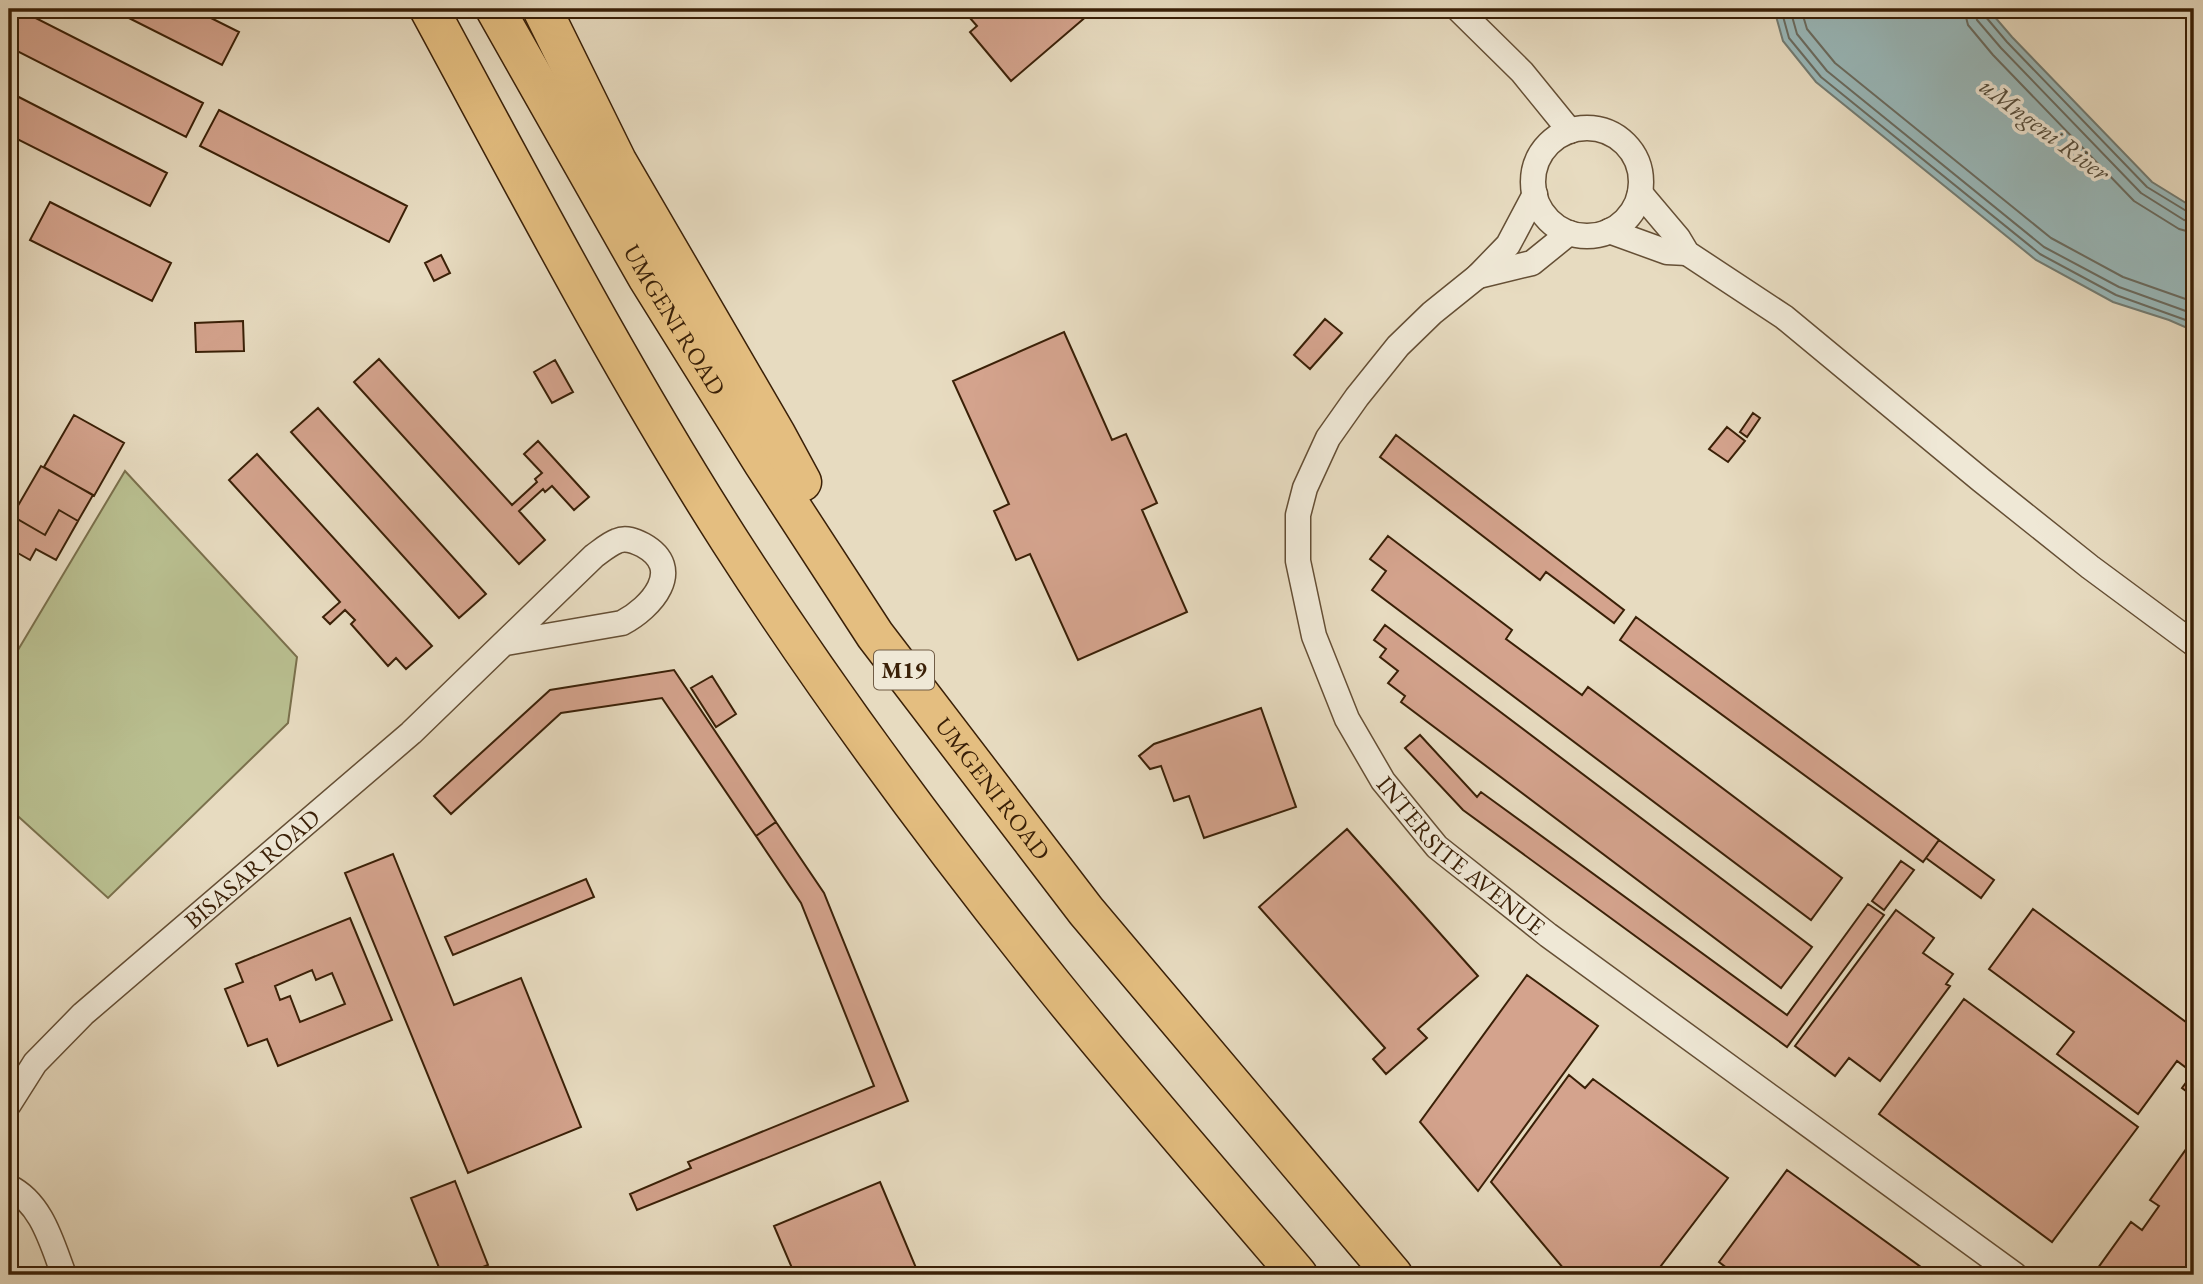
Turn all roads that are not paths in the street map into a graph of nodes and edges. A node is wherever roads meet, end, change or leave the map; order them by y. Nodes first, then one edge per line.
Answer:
1 (429, 9) edge
2 (495, 9) edge
3 (542, 9) edge
4 (1458, 9) edge
5 (1570, 131) junction
6 (1640, 193) junction
7 (1535, 194) junction
8 (1609, 231) junction
9 (1569, 233) junction
10 (1686, 253) junction
11 (1478, 276) junction
12 (506, 643) junction
13 (2194, 644) edge
14 (910, 678) junction
15 (9, 1104) edge
16 (9, 1187) edge
17 (64, 1275) edge
18 (1298, 1275) edge
19 (1393, 1275) edge
20 (2015, 1275) edge

1 - 18 highway, M19
2 - 14 highway, UMGENI ROAD / M19
3 - 14 highway
4 - 5 street
5 - 6 street
5 - 7 street
6 - 8 street
6 - 10 street
7 - 9 street
7 - 11 street, INTERSITE AVENUE
8 - 9 street
8 - 10 street
9 - 11 street, INTERSITE AVENUE
10 - 13 street
11 - 20 street, INTERSITE AVENUE
12 - 12 street, BISASAR ROAD
12 - 15 street, BISASAR ROAD
14 - 19 highway, UMGENI ROAD / M19
16 - 17 street

